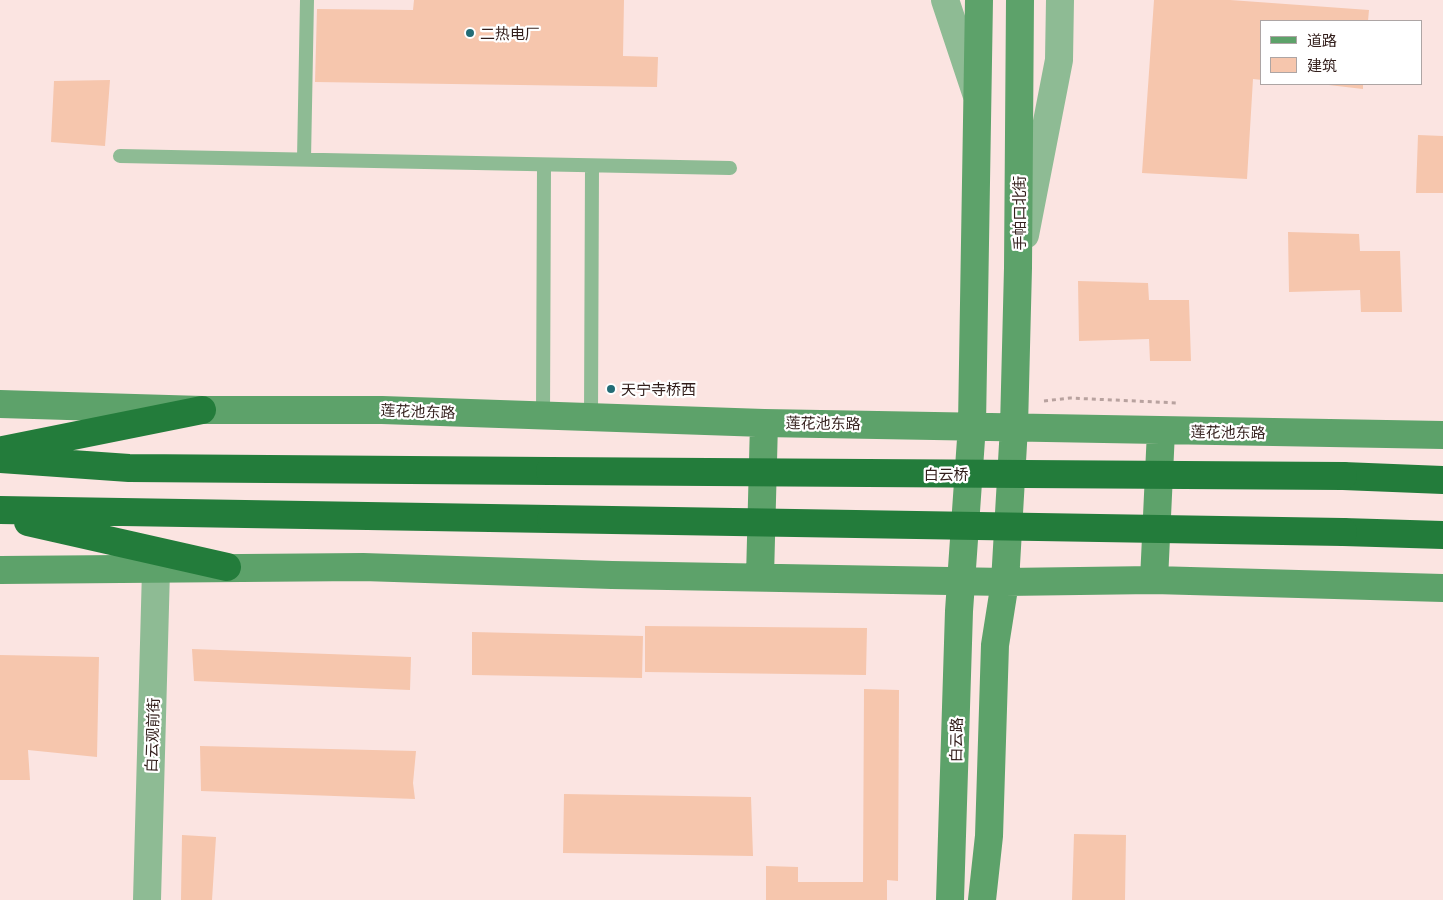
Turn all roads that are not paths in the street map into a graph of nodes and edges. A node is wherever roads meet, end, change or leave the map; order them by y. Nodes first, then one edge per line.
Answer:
1 (307, 0) edge
2 (945, 0) edge
3 (979, 0) edge
4 (1020, 0) edge
5 (1060, 0) edge
6 (977, 95) junction
7 (120, 156) dead end
8 (304, 159) junction
9 (544, 164) junction
10 (592, 166) junction
11 (730, 168) dead end
12 (1018, 268) junction
13 (0, 404) edge
14 (202, 410) junction
15 (543, 415) junction
16 (590, 416) junction
17 (764, 423) junction
18 (972, 425) junction
19 (1014, 427) junction
20 (1161, 431) junction
21 (1443, 434) edge
22 (0, 450) edge
23 (0, 459) edge
24 (1443, 480) edge
25 (0, 510) edge
26 (0, 516) edge
27 (1443, 536) edge
28 (227, 568) junction
29 (0, 570) edge
30 (156, 570) junction
31 (760, 577) junction
32 (962, 580) junction
33 (1154, 580) junction
34 (1005, 582) junction
35 (1443, 588) edge
36 (147, 900) edge
37 (950, 900) edge
38 (982, 900) edge

1 - 8 lane
2 - 6 street
3 - 6 street
4 - 12 street, 手帕口北街
5 - 12 street
6 - 18 street
7 - 8 lane
8 - 9 lane
9 - 10 lane
9 - 15 lane
10 - 11 lane
10 - 16 lane
12 - 19 street, 手帕口北街
13 - 14 street, 莲花池东路
14 - 15 street, 莲花池东路
14 - 22 highway
15 - 16 street, 莲花池东路
16 - 17 street, 莲花池东路
17 - 18 street, 莲花池东路
17 - 31 street
18 - 19 street, 莲花池东路
18 - 32 street, 白云路
19 - 20 street, 莲花池东路
19 - 34 street, 手帕口北街
20 - 21 street, 莲花池东路
20 - 33 street
23 - 24 highway, 白云桥, bridge
25 - 27 highway, bridge
26 - 28 highway
28 - 30 street
28 - 31 street
29 - 30 street
30 - 36 street, 白云观前街
31 - 32 street
32 - 34 street
32 - 37 street, 白云路
33 - 34 street
33 - 35 street
34 - 38 street

